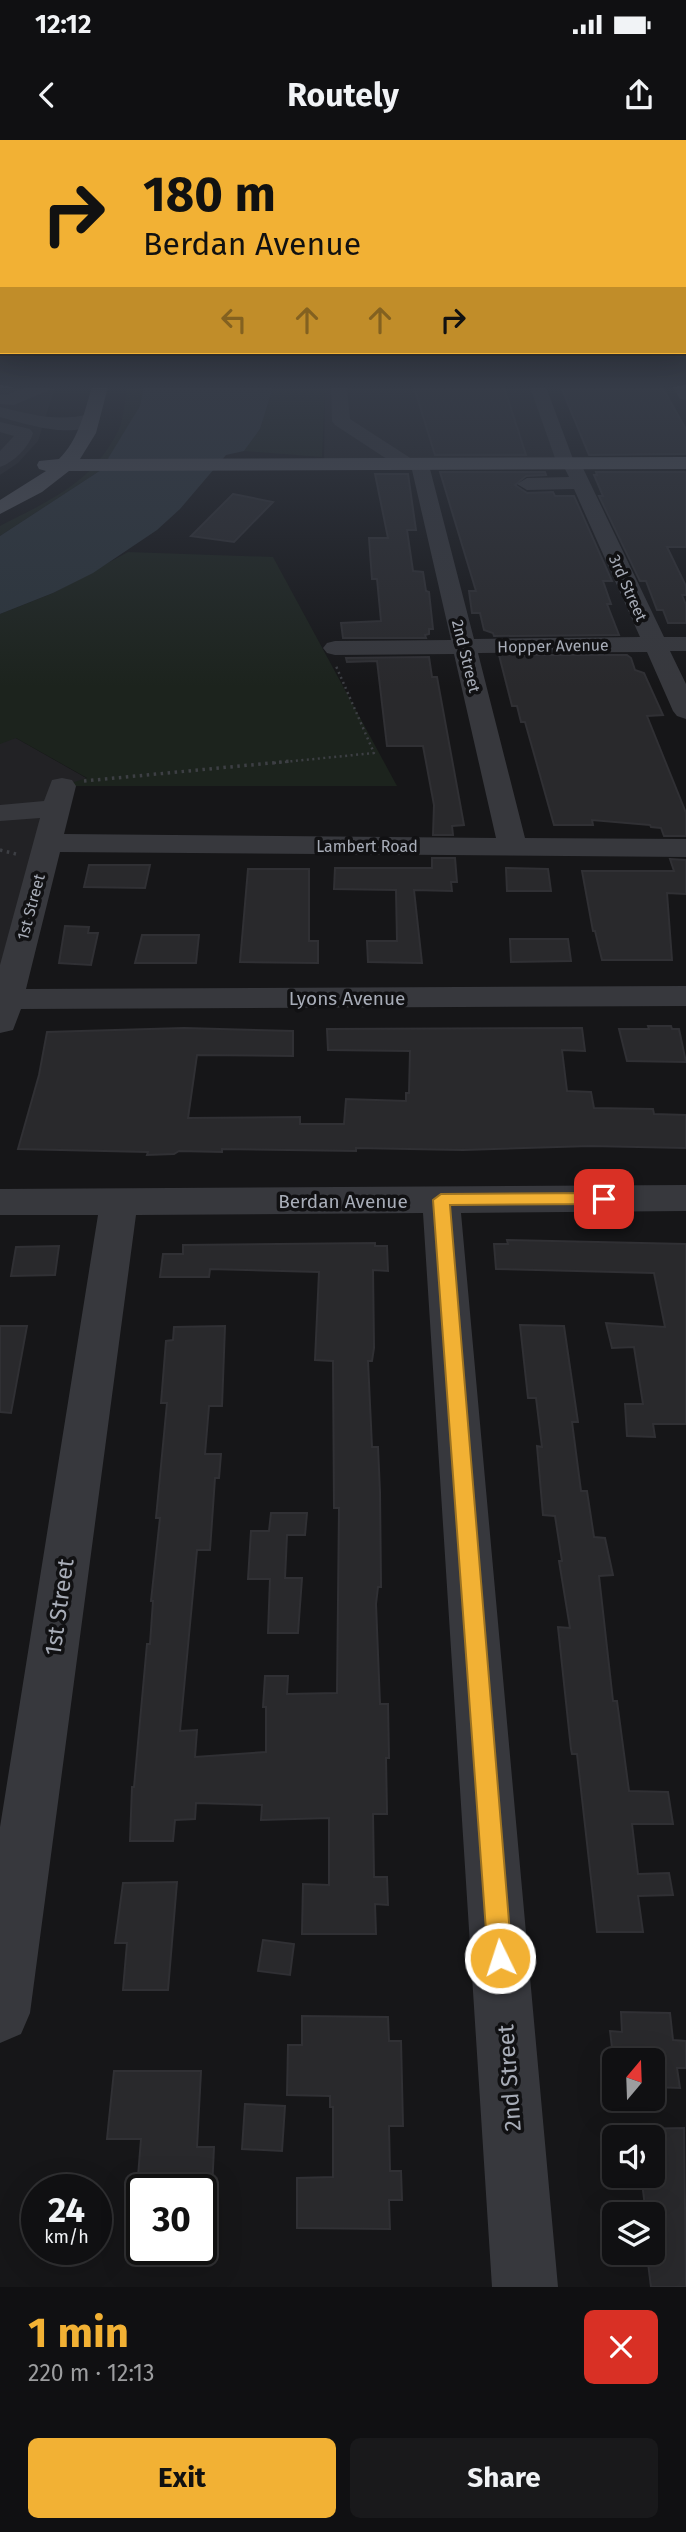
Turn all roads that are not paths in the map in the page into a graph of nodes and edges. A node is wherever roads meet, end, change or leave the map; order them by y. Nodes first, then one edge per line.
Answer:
1 (19, 487) edge
2 (35, 487) edge
3 (421, 487) edge
4 (581, 487) edge
5 (0, 497) edge
6 (0, 508) edge
7 (655, 645) junction
8 (686, 645) edge
9 (464, 646) junction
10 (335, 648) road end
11 (686, 711) edge
12 (0, 813) edge
13 (48, 843) junction
14 (513, 847) junction
15 (686, 848) edge
16 (9, 951) edge
17 (686, 996) edge
18 (2, 1013) edge
19 (686, 1198) edge
20 (441, 1200) junction
21 (0, 1202) edge
22 (119, 1202) junction
23 (0, 2013) edge
24 (525, 2287) edge

1 - 5 main road
2 - 6 main road
3 - 9 street, 2nd Street
4 - 7 street, 3rd Street
7 - 8 street, Hopper Avenue
7 - 9 street, Hopper Avenue
7 - 11 street, 3rd Street
9 - 10 street, Hopper Avenue
9 - 14 street, 2nd Street
12 - 13 street, 1st Street
13 - 14 street, Lambert Road
13 - 16 street, 1st Street
14 - 15 street, Lambert Road
16 - 18 street, 1st Street
17 - 18 street, Lyons Avenue
19 - 20 street, Berdan Avenue
20 - 22 street, Berdan Avenue
20 - 24 street, 2nd Street
21 - 22 street, Berdan Avenue
22 - 23 street, 1st Street

